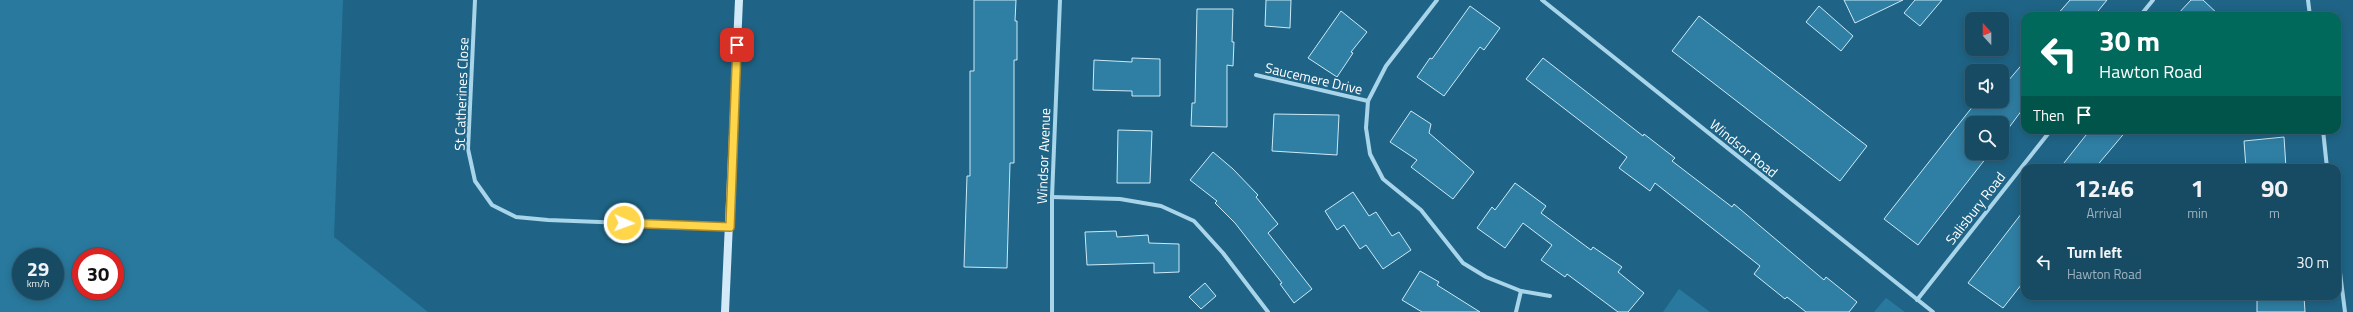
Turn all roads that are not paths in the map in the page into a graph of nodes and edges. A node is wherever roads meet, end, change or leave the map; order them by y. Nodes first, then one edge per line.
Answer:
1 (475, 0) edge
2 (738, 0) edge
3 (1060, 0) edge
4 (1437, 0) edge
5 (1542, 0) edge
6 (1551, 0) edge
7 (2153, 0) edge
8 (2308, 0) edge
9 (1547, 4) junction
10 (2143, 12) edge
11 (2310, 12) edge
12 (1256, 75) dead end
13 (1368, 101) junction
14 (2048, 134) edge
15 (2324, 134) edge
16 (2024, 164) edge
17 (2327, 164) edge
18 (2021, 168) edge
19 (1052, 198) junction
20 (730, 227) junction
21 (2341, 285) edge
22 (1521, 291) junction
23 (1550, 296) dead end
24 (1917, 300) junction
25 (725, 312) edge
26 (1052, 312) edge
27 (1268, 312) edge
28 (1516, 312) edge
29 (1933, 312) edge
30 (2344, 312) edge

1 - 20 street, St Catherines Close
2 - 20 street
3 - 19 street, Windsor Avenue
4 - 13 street, Saucemere Drive
5 - 9 street, Windsor Road
6 - 9 street
7 - 10 street
8 - 11 street
9 - 24 street, Windsor Road
12 - 13 street, Saucemere Drive
13 - 22 street, Saucemere Drive
14 - 16 street, Salisbury Road
15 - 17 street
18 - 24 street, Salisbury Road
19 - 26 street, Windsor Avenue
19 - 27 street
20 - 25 street
21 - 30 street
22 - 23 street, Saucemere Drive
22 - 28 street
24 - 29 street, Windsor Road

